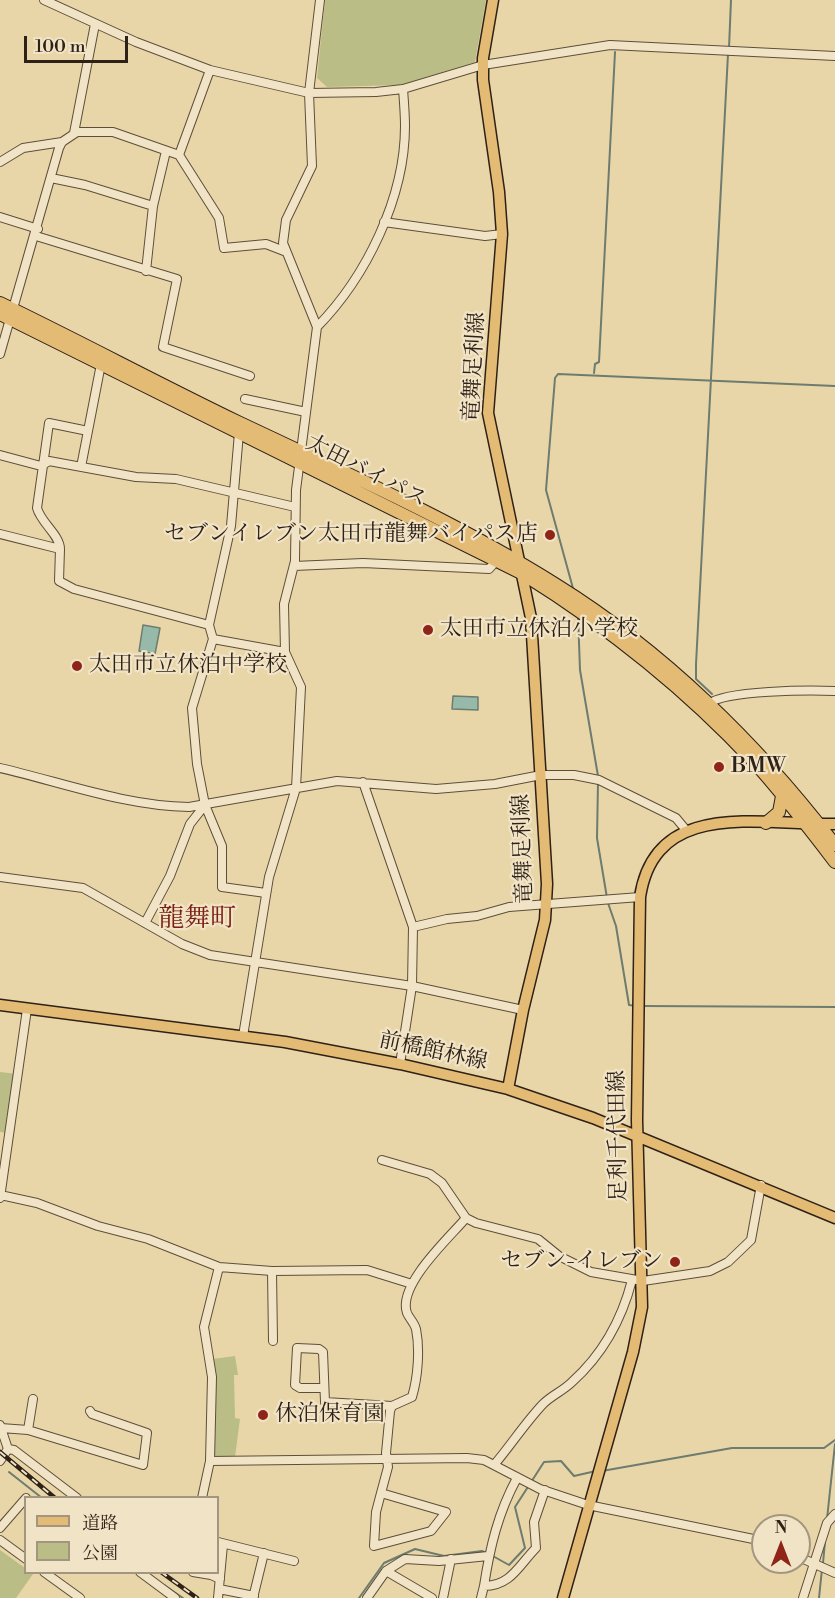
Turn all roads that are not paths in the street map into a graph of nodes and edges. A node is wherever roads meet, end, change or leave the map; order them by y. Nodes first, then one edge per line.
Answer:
1 (320, 0) edge
2 (493, 0) edge
3 (47, 1) edge
4 (95, 24) junction
5 (835, 56) edge
6 (483, 65) junction
7 (210, 70) junction
8 (403, 89) junction
9 (309, 93) junction
10 (74, 134) junction
11 (62, 142) junction
12 (166, 151) junction
13 (179, 155) junction
14 (0, 162) edge
15 (51, 178) junction
16 (153, 206) junction
17 (0, 217) edge
18 (384, 222) junction
19 (37, 233) junction
20 (502, 234) junction
21 (284, 251) junction
22 (146, 271) junction
23 (0, 303) edge
24 (8, 314) edge
25 (317, 327) junction
26 (0, 354) edge
27 (101, 364) junction
28 (250, 376) dead end
29 (245, 399) dead end
30 (306, 412) junction
31 (88, 431) junction
32 (239, 433) junction
33 (0, 455) edge
34 (301, 457) junction
35 (41, 466) junction
36 (81, 467) junction
37 (233, 493) junction
38 (296, 507) junction
39 (0, 534) edge
40 (60, 549) junction
41 (496, 561) junction
42 (294, 566) junction
43 (522, 569) junction
44 (209, 625) junction
45 (213, 639) junction
46 (285, 652) junction
47 (835, 691) edge
48 (709, 704) junction
49 (0, 768) edge
50 (541, 775) junction
51 (363, 782) junction
52 (296, 788) junction
53 (782, 796) junction
54 (205, 805) junction
55 (766, 824) junction
56 (805, 824) junction
57 (819, 824) junction
58 (835, 824) edge
59 (686, 831) junction
60 (835, 845) edge
61 (835, 862) edge
62 (0, 877) edge
63 (266, 893) junction
64 (640, 897) junction
65 (546, 906) junction
66 (145, 923) junction
67 (413, 927) junction
68 (256, 962) junction
69 (412, 986) junction
70 (0, 1005) edge
71 (27, 1009) junction
72 (523, 1010) junction
73 (243, 1036) junction
74 (400, 1064) junction
75 (508, 1089) junction
76 (637, 1136) junction
77 (382, 1160) dead end
78 (761, 1185) junction
79 (0, 1196) edge
80 (466, 1218) junction
81 (835, 1218) edge
82 (219, 1267) junction
83 (272, 1272) junction
84 (638, 1281) junction
85 (412, 1284) junction
86 (273, 1341) dead end
87 (323, 1388) junction
88 (33, 1399) dead end
89 (392, 1406) junction
90 (90, 1411) dead end
91 (1, 1426) edge
92 (28, 1430) junction
93 (8, 1449) junction
94 (388, 1460) junction
95 (0, 1461) edge
96 (210, 1461) junction
97 (494, 1465) junction
98 (517, 1478) junction
99 (545, 1490) junction
100 (381, 1493) junction
101 (76, 1496) edge
102 (202, 1496) edge
103 (24, 1500) edge
104 (588, 1505) junction
105 (835, 1514) edge
106 (831, 1525) edge
107 (0, 1528) edge
108 (751, 1539) edge
109 (0, 1540) edge
110 (220, 1544) edge
111 (264, 1553) junction
112 (488, 1556) junction
113 (24, 1558) edge
114 (451, 1559) junction
115 (294, 1561) dead end
116 (811, 1562) edge
117 (816, 1564) junction
118 (386, 1571) junction
119 (835, 1573) edge
120 (47, 1574) edge
121 (143, 1574) edge
122 (205, 1574) edge
123 (484, 1586) junction
124 (219, 1589) edge
125 (253, 1597) edge
126 (80, 1598) edge
127 (175, 1598) edge
128 (367, 1598) edge
129 (432, 1598) edge
130 (443, 1598) edge
131 (481, 1598) edge
132 (563, 1598) edge
133 (803, 1598) edge

1 - 9 street
2 - 6 main road, 竜舞足利線
3 - 4 street
4 - 7 street
4 - 10 street
5 - 6 street
6 - 8 street
6 - 20 main road, 竜舞足利線
7 - 9 street
7 - 13 street
8 - 9 street
8 - 18 street
9 - 21 street
10 - 11 street
10 - 12 street
11 - 14 street
11 - 15 street
12 - 13 street
12 - 16 street
13 - 21 street
15 - 16 street
15 - 19 street
16 - 22 street
17 - 19 street
18 - 20 street
18 - 25 street
19 - 22 street
19 - 24 street
20 - 43 main road, 竜舞足利線
21 - 25 street
22 - 28 street
23 - 24 highway, 太田バイパス
24 - 26 street
24 - 27 highway, 太田バイパス
24 - 34 highway, 太田バイパス
25 - 30 street
27 - 31 street
27 - 32 highway, 太田バイパス
29 - 30 street
30 - 34 street
31 - 35 street
31 - 36 street
32 - 34 highway, 太田バイパス
32 - 37 street
33 - 35 street
34 - 38 street
34 - 41 highway, 太田バイパス
34 - 43 highway, 太田バイパス
35 - 36 street
35 - 40 street
36 - 37 street
37 - 38 street
37 - 44 street
38 - 42 street
39 - 40 street
40 - 44 street
41 - 42 street
41 - 43 highway, 太田バイパス
42 - 46 street
43 - 48 highway, 太田バイパス
43 - 50 main road, 竜舞足利線
43 - 53 highway, 太田バイパス
44 - 45 street
45 - 46 street
45 - 54 street
46 - 52 street
47 - 48 street
48 - 57 highway, 太田バイパス
49 - 54 street
50 - 51 street
50 - 59 street
50 - 65 main road, 竜舞足利線
51 - 52 street
51 - 67 street
52 - 54 street
52 - 63 street
53 - 55 highway
53 - 56 highway, 太田バイパス
54 - 63 street
54 - 66 street
55 - 56 main road, 足利千代田線
55 - 59 main road, 足利千代田線
56 - 57 main road, 足利千代田線
56 - 61 highway, 太田バイパス
57 - 58 main road, 足利千代田線
57 - 60 highway, 太田バイパス
59 - 64 main road, 足利千代田線
62 - 66 street
63 - 68 street
64 - 65 street
64 - 76 main road, 足利千代田線
65 - 67 street
65 - 72 main road, 竜舞足利線
66 - 68 street
67 - 69 street
68 - 69 street
68 - 73 street
69 - 72 street
69 - 74 street
70 - 71 main road, 前橋館林線
71 - 73 main road, 前橋館林線
71 - 79 street
72 - 75 main road, 竜舞足利線
73 - 74 main road, 前橋館林線
74 - 75 main road, 前橋館林線
75 - 76 main road, 前橋館林線
76 - 78 main road, 前橋館林線
76 - 84 main road, 足利千代田線
77 - 80 street
78 - 81 main road, 前橋館林線
78 - 84 street
79 - 82 street
80 - 84 street
80 - 85 street
82 - 83 street
82 - 96 street
83 - 85 street
83 - 86 street
84 - 97 street
84 - 104 main road, 足利千代田線
85 - 89 street
87 - 87 street
87 - 89 street
88 - 92 street
89 - 94 street
90 - 92 street
91 - 92 street
91 - 93 street
93 - 95 street
93 - 101 street
94 - 96 street
94 - 97 street
94 - 100 street
96 - 102 street
97 - 98 street
98 - 99 street
98 - 112 street
99 - 104 street
99 - 123 street
100 - 100 street
103 - 107 street
104 - 108 street
104 - 132 main road, 足利千代田線
105 - 106 street
106 - 117 street
109 - 113 street
110 - 111 street
110 - 124 street
111 - 115 street
111 - 125 street
112 - 114 street
112 - 123 street
114 - 118 street
114 - 130 street
116 - 117 street
117 - 119 street
117 - 133 street
118 - 128 street
118 - 129 street
120 - 126 street
121 - 127 street
122 - 124 street
123 - 131 street
124 - 125 street

